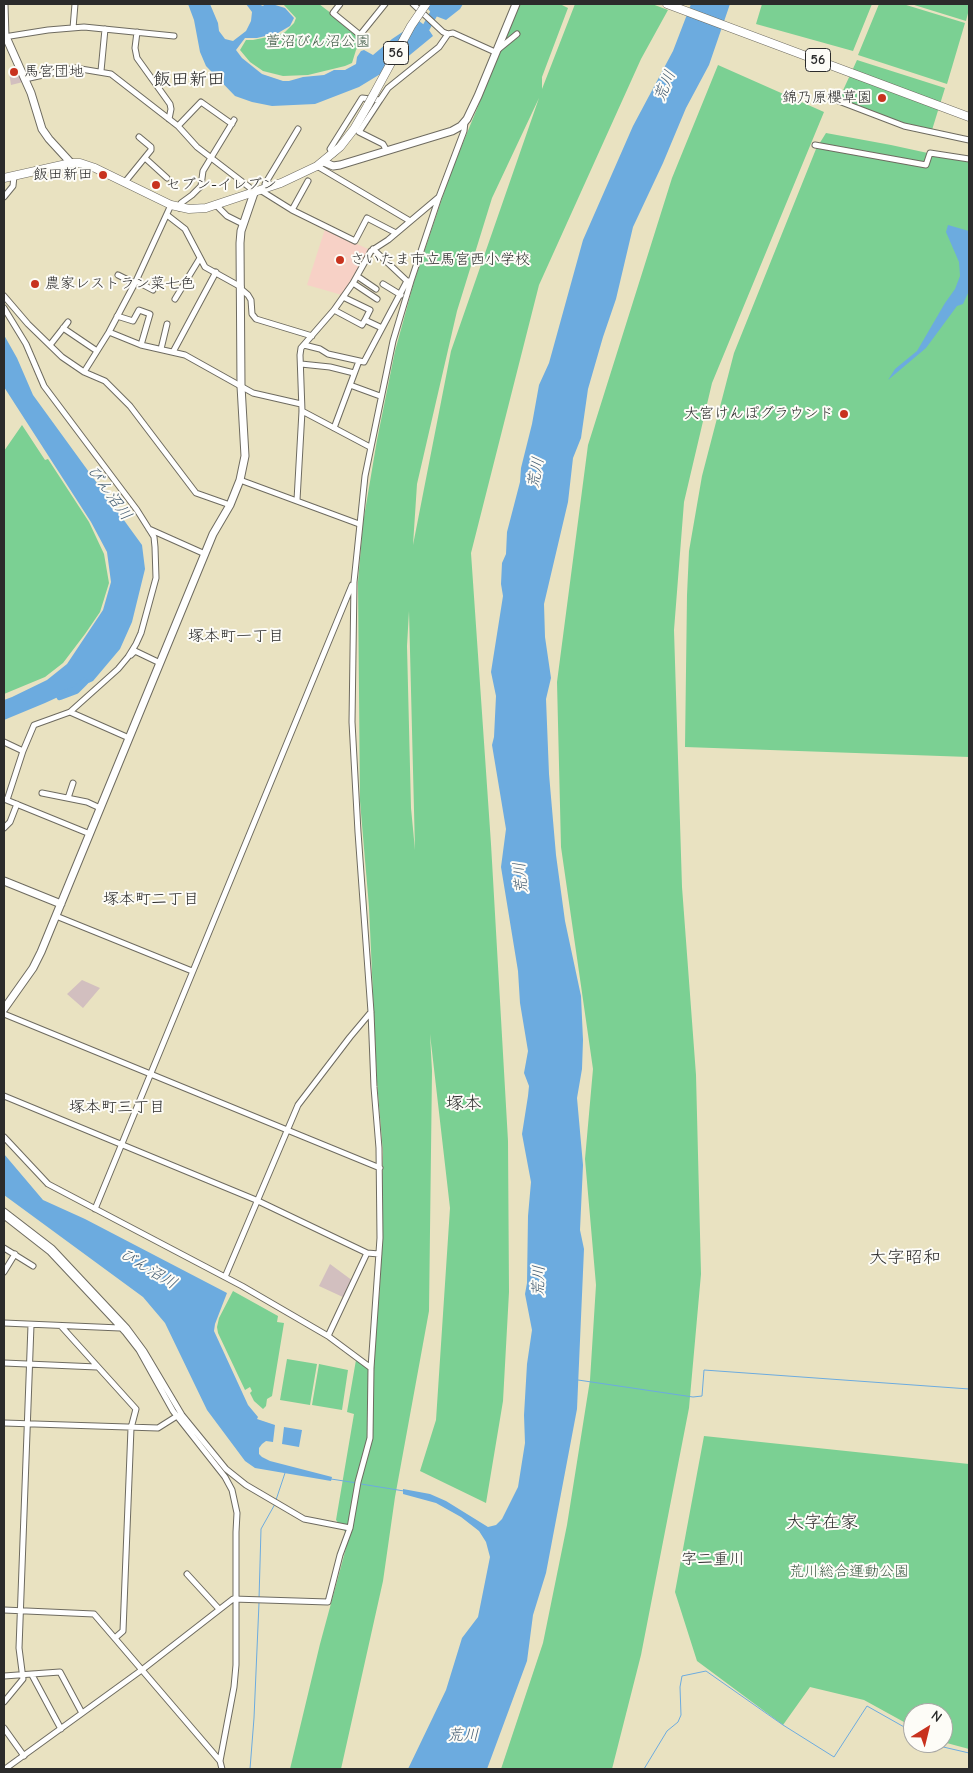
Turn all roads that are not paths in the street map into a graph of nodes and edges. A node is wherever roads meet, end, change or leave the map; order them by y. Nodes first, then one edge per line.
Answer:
1 (5, 4) edge
2 (76, 4) edge
3 (340, 4) edge
4 (385, 4) edge
5 (413, 4) edge
6 (426, 4) edge
7 (516, 4) edge
8 (667, 4) edge
9 (73, 28) junction
10 (105, 29) junction
11 (137, 32) junction
12 (448, 34) junction
13 (517, 34) dead end
14 (174, 36) dead end
15 (5, 37) edge
16 (495, 52) junction
17 (101, 71) junction
18 (25, 79) junction
19 (380, 100) junction
20 (836, 100) dead end
21 (969, 117) edge
22 (169, 119) junction
23 (467, 119) junction
24 (178, 126) junction
25 (298, 129) dead end
26 (139, 137) dead end
27 (969, 140) edge
28 (815, 145) dead end
29 (388, 151) junction
30 (333, 154) junction
31 (145, 158) junction
32 (969, 159) edge
33 (212, 160) junction
34 (70, 163) junction
35 (321, 164) junction
36 (14, 176) junction
37 (4, 178) edge
38 (168, 178) dead end
39 (125, 182) junction
40 (308, 182) dead end
41 (260, 190) junction
42 (4, 197) edge
43 (439, 197) junction
44 (170, 205) junction
45 (216, 205) junction
46 (179, 208) junction
47 (292, 210) junction
48 (167, 215) junction
49 (410, 221) junction
50 (243, 224) junction
51 (396, 233) junction
52 (373, 249) junction
53 (200, 258) junction
54 (216, 272) junction
55 (118, 275) dead end
56 (357, 276) junction
57 (409, 281) junction
58 (135, 282) junction
59 (352, 283) junction
60 (383, 284) dead end
61 (241, 288) junction
62 (376, 289) dead end
63 (153, 290) dead end
64 (399, 294) junction
65 (4, 296) edge
66 (343, 297) junction
67 (405, 298) junction
68 (175, 299) dead end
69 (377, 300) dead end
70 (4, 308) edge
71 (334, 310) junction
72 (117, 316) junction
73 (365, 320) junction
74 (68, 322) dead end
75 (167, 324) dead end
76 (63, 328) junction
77 (382, 328) junction
78 (109, 332) junction
79 (312, 336) junction
80 (304, 344) junction
81 (50, 345) junction
82 (141, 345) junction
83 (161, 349) junction
84 (97, 351) junction
85 (173, 352) junction
86 (358, 361) junction
87 (301, 364) junction
88 (84, 372) junction
89 (354, 373) junction
90 (350, 385) junction
91 (241, 386) junction
92 (380, 396) junction
93 (301, 404) junction
94 (302, 411) junction
95 (334, 428) junction
96 (370, 447) junction
97 (240, 480) junction
98 (297, 500) junction
99 (230, 505) junction
100 (359, 524) junction
101 (149, 529) junction
102 (205, 554) junction
103 (354, 582) junction
104 (128, 657) junction
105 (160, 663) junction
106 (70, 712) junction
107 (129, 738) junction
108 (4, 742) edge
109 (23, 750) junction
110 (73, 783) dead end
111 (42, 793) dead end
112 (68, 798) junction
113 (5, 799) edge
114 (17, 804) junction
115 (100, 808) junction
116 (4, 828) edge
117 (90, 834) junction
118 (4, 881) edge
119 (61, 904) junction
120 (56, 916) junction
121 (192, 971) junction
122 (4, 1009) edge
123 (372, 1012) junction
124 (4, 1014) edge
125 (150, 1074) junction
126 (4, 1096) edge
127 (286, 1129) junction
128 (4, 1137) edge
129 (121, 1145) junction
130 (380, 1168) junction
131 (256, 1200) junction
132 (95, 1209) junction
133 (4, 1211) edge
134 (4, 1216) edge
135 (4, 1248) edge
136 (366, 1253) junction
137 (15, 1254) junction
138 (379, 1254) junction
139 (33, 1266) dead end
140 (4, 1272) edge
141 (225, 1277) junction
142 (4, 1324) edge
143 (31, 1325) junction
144 (61, 1326) junction
145 (120, 1328) junction
146 (328, 1336) junction
147 (4, 1362) edge
148 (28, 1363) junction
149 (97, 1367) junction
150 (371, 1368) junction
151 (177, 1416) junction
152 (4, 1422) edge
153 (27, 1423) junction
154 (131, 1428) junction
155 (350, 1528) junction
156 (187, 1574) dead end
157 (237, 1598) junction
158 (219, 1609) junction
159 (4, 1610) edge
160 (19, 1610) junction
161 (115, 1638) junction
162 (142, 1669) junction
163 (32, 1675) junction
164 (4, 1676) edge
165 (23, 1676) junction
166 (4, 1702) edge
167 (82, 1713) junction
168 (4, 1728) edge
169 (61, 1729) junction
170 (24, 1756) junction
171 (220, 1761) junction
172 (5, 1769) edge
173 (222, 1769) edge

1 - 15 street
2 - 9 street
3 - 4 street
5 - 12 street
6 - 30 main road, 56, bridge
7 - 16 street
8 - 21 main road, 56
9 - 10 street
9 - 15 street
10 - 11 street
10 - 17 street
11 - 14 street
11 - 22 street
12 - 16 street
12 - 19 street
13 - 16 street
15 - 18 street
16 - 23 street
17 - 18 street
17 - 22 street
18 - 34 street
19 - 29 street
19 - 30 street
20 - 27 street
22 - 24 street
23 - 29 street
23 - 43 street
24 - 33 street
24 - 33 street
25 - 41 street
26 - 31 street
28 - 32 street
29 - 35 street
30 - 35 main road, 56
31 - 38 street
31 - 39 street
33 - 41 street
33 - 46 street
34 - 36 main road, 56
34 - 39 main road, 56
35 - 41 main road, 56
35 - 49 street
36 - 37 main road, 56
36 - 42 street
39 - 44 main road, 56
40 - 47 street
41 - 45 main road, 56
41 - 47 street
41 - 50 street
43 - 49 street
43 - 57 street
44 - 46 main road, 56
44 - 48 street
45 - 46 main road, 56
45 - 50 street
47 - 51 street
48 - 53 street
48 - 58 street
49 - 51 street
50 - 61 street
51 - 52 street
52 - 56 street
52 - 57 street
53 - 54 street
53 - 68 street
54 - 61 street
54 - 85 street
55 - 58 street
56 - 59 street
56 - 62 street
57 - 64 street
57 - 67 street
58 - 63 street
58 - 72 street
59 - 66 street
59 - 69 street
60 - 64 street
61 - 79 street
61 - 91 street
64 - 67 street
64 - 77 street
65 - 81 street
66 - 71 street
66 - 73 street
67 - 92 street
70 - 101 street
71 - 73 street
71 - 79 street
72 - 78 street
72 - 82 street
73 - 77 street
74 - 76 street
75 - 83 street
76 - 81 street
76 - 84 street
77 - 86 street
78 - 82 street
78 - 84 street
79 - 80 street
80 - 86 street
80 - 87 street
81 - 88 street
82 - 83 street
83 - 85 street
84 - 88 street
85 - 91 street
86 - 89 street
87 - 89 street
87 - 93 street
88 - 99 street
89 - 90 street
90 - 92 street
90 - 95 street
91 - 93 street
91 - 97 street
92 - 96 street
93 - 94 street
94 - 95 street
94 - 98 street
95 - 96 street
96 - 100 street
97 - 98 street
97 - 99 street
98 - 100 street
99 - 102 street
100 - 103 street
101 - 102 street
101 - 104 street
102 - 105 street
103 - 121 street
103 - 123 street
104 - 105 street
104 - 106 street
105 - 107 street
106 - 107 street
106 - 109 street
107 - 115 street
108 - 109 street
109 - 113 street
110 - 112 street
111 - 112 street
112 - 115 street
113 - 114 street
114 - 116 street
114 - 117 street
115 - 117 street
117 - 119 street
118 - 119 street
119 - 120 street
120 - 121 street
120 - 122 street
121 - 125 street
123 - 127 street
123 - 130 street
124 - 125 street
125 - 127 street
125 - 129 street
126 - 129 street
127 - 130 street
127 - 131 street
128 - 132 street
129 - 131 street
129 - 132 street
130 - 138 street
131 - 136 street
131 - 141 street
132 - 141 street
133 - 155 street
134 - 145 street
135 - 137 street
136 - 138 street
136 - 146 street
137 - 139 street
137 - 140 street
138 - 150 street
141 - 146 street
142 - 143 street
143 - 144 street
143 - 148 street
144 - 145 street
144 - 149 street
145 - 151 street
146 - 150 street
147 - 148 street
148 - 149 street
148 - 153 street
149 - 154 street
150 - 155 street
151 - 154 street
151 - 157 street
152 - 153 street
153 - 154 street
153 - 160 street
154 - 161 street
155 - 157 street
156 - 158 street
157 - 158 street
157 - 171 street
158 - 162 street
159 - 160 street
160 - 161 street
160 - 165 street
161 - 162 street
162 - 167 street
162 - 171 street
163 - 165 street
163 - 167 street
163 - 169 street
164 - 165 street
165 - 166 street
167 - 169 street
168 - 170 street
169 - 170 street
170 - 172 street
171 - 173 street

